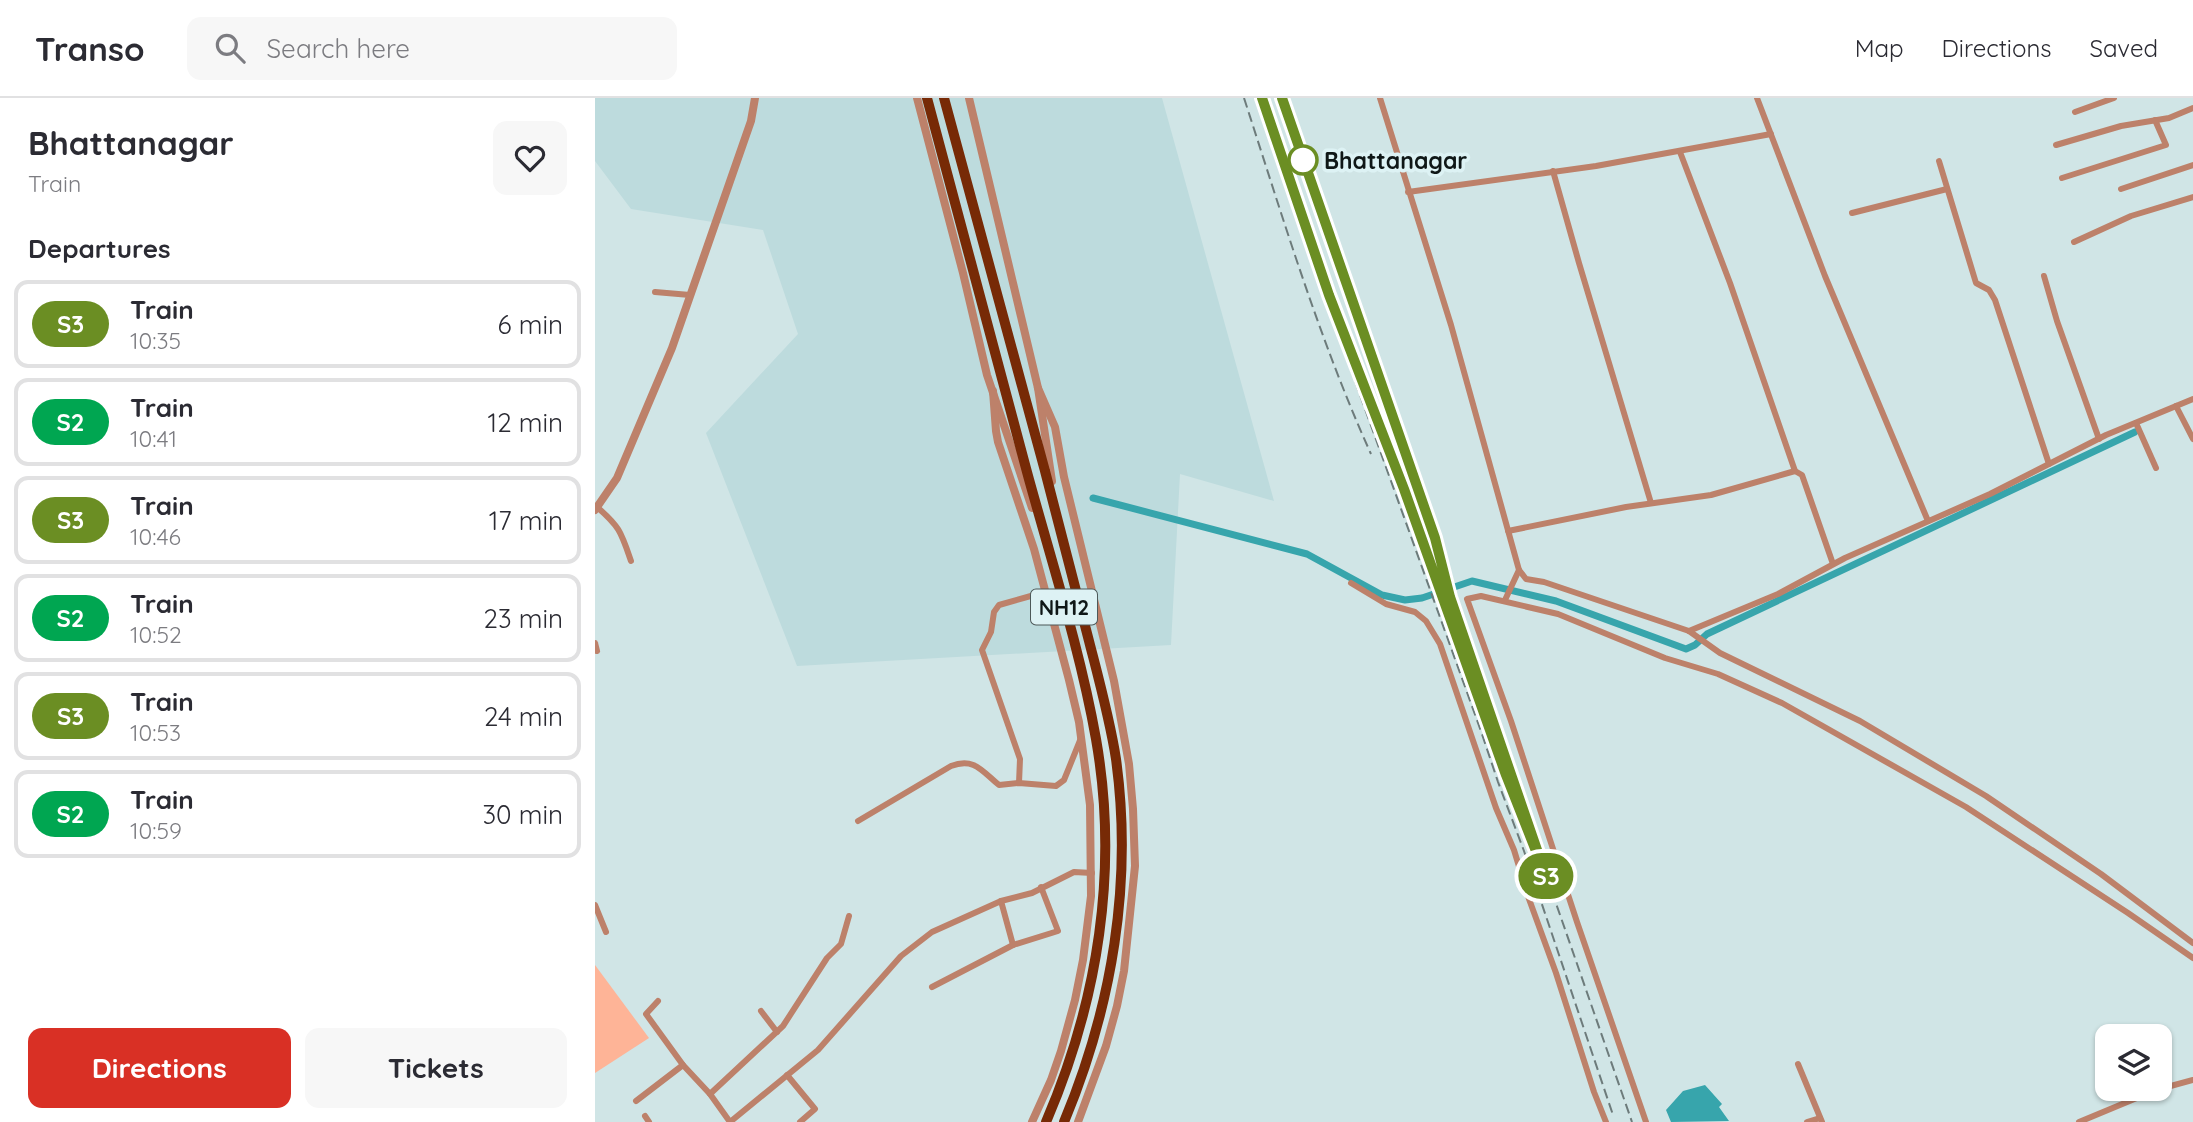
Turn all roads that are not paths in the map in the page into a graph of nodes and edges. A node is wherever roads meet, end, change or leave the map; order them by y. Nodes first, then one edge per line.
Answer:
1 (755, 98) edge
2 (916, 98) edge
3 (927, 98) edge
4 (944, 98) edge
5 (969, 98) edge
6 (1380, 98) edge
7 (1757, 98) edge
8 (2114, 98) edge
9 (2193, 108) edge
10 (2075, 112) dead end
11 (2155, 120) junction
12 (1771, 134) junction
13 (2056, 145) dead end
14 (1680, 152) junction
15 (1939, 161) dead end
16 (2193, 165) edge
17 (1553, 172) junction
18 (2062, 178) dead end
19 (1947, 189) junction
20 (2121, 190) dead end
21 (1408, 192) junction
22 (2193, 197) edge
23 (1852, 213) dead end
24 (2074, 242) dead end
25 (2044, 276) dead end
26 (655, 292) dead end
27 (690, 295) junction
28 (1038, 388) junction
29 (993, 391) junction
30 (2193, 399) edge
31 (2176, 406) junction
32 (2136, 423) junction
33 (2099, 439) junction
34 (2193, 439) edge
35 (2049, 464) junction
36 (2155, 468) dead end
37 (1795, 471) junction
38 (1651, 503) junction
39 (596, 509) edge
40 (1058, 520) junction
41 (1928, 521) junction
42 (1508, 531) junction
43 (1049, 553) junction
44 (631, 561) dead end
45 (1833, 565) junction
46 (1519, 570) junction
47 (1352, 583) dead end
48 (1045, 592) junction
49 (1505, 600) junction
50 (1689, 631) junction
51 (595, 643) edge
52 (597, 651) dead end
53 (1082, 736) junction
54 (1019, 783) junction
55 (858, 821) dead end
56 (1092, 873) junction
57 (1041, 887) junction
58 (1000, 901) junction
59 (595, 905) edge
60 (849, 916) dead end
61 (607, 932) dead end
62 (2193, 943) edge
63 (1013, 945) junction
64 (2193, 958) edge
65 (932, 987) dead end
66 (658, 1001) dead end
67 (761, 1011) dead end
68 (777, 1032) junction
69 (1798, 1064) dead end
70 (683, 1065) junction
71 (787, 1075) junction
72 (2193, 1080) edge
73 (710, 1094) junction
74 (636, 1101) dead end
75 (1821, 1120) edge
76 (730, 1122) edge
77 (800, 1122) edge
78 (1032, 1122) edge
79 (1046, 1122) edge
80 (1064, 1122) edge
81 (1078, 1122) edge
82 (1606, 1122) edge
83 (1646, 1122) edge
84 (1807, 1122) edge
85 (2079, 1122) edge

1 - 27 street
2 - 29 street
3 - 43 highway, NH12
4 - 40 highway, NH12
5 - 28 street
6 - 21 street
7 - 12 street
8 - 10 street
9 - 11 street
11 - 13 street
11 - 18 street
12 - 14 street
12 - 41 street
14 - 17 street
14 - 37 street
15 - 19 street
16 - 20 street
17 - 21 street
17 - 38 street
19 - 23 street
19 - 35 street
21 - 42 street
22 - 24 street
25 - 33 street
26 - 27 street
27 - 39 street
28 - 40 street
28 - 81 street
29 - 43 street
29 - 48 street
30 - 31 street
31 - 32 street
31 - 34 street
32 - 33 street
32 - 36 street
33 - 35 street
35 - 41 street
37 - 38 street
37 - 45 street
38 - 42 street
39 - 44 street
40 - 80 highway, NH12
41 - 45 street
42 - 46 street
43 - 79 highway, NH12
45 - 50 street
46 - 49 street
46 - 50 street
47 - 82 street
48 - 53 street
48 - 54 street
49 - 64 street
49 - 83 street
50 - 62 street
51 - 52 street
53 - 54 street
53 - 56 street
54 - 55 street
56 - 57 street
56 - 78 street
57 - 58 street
57 - 63 street
58 - 63 street
58 - 71 street
59 - 61 street
60 - 68 street
63 - 65 street
66 - 70 street
67 - 68 street
68 - 73 street
69 - 75 street
70 - 73 street
70 - 74 street
71 - 76 street
71 - 77 street
72 - 85 street
73 - 76 street
75 - 84 street

